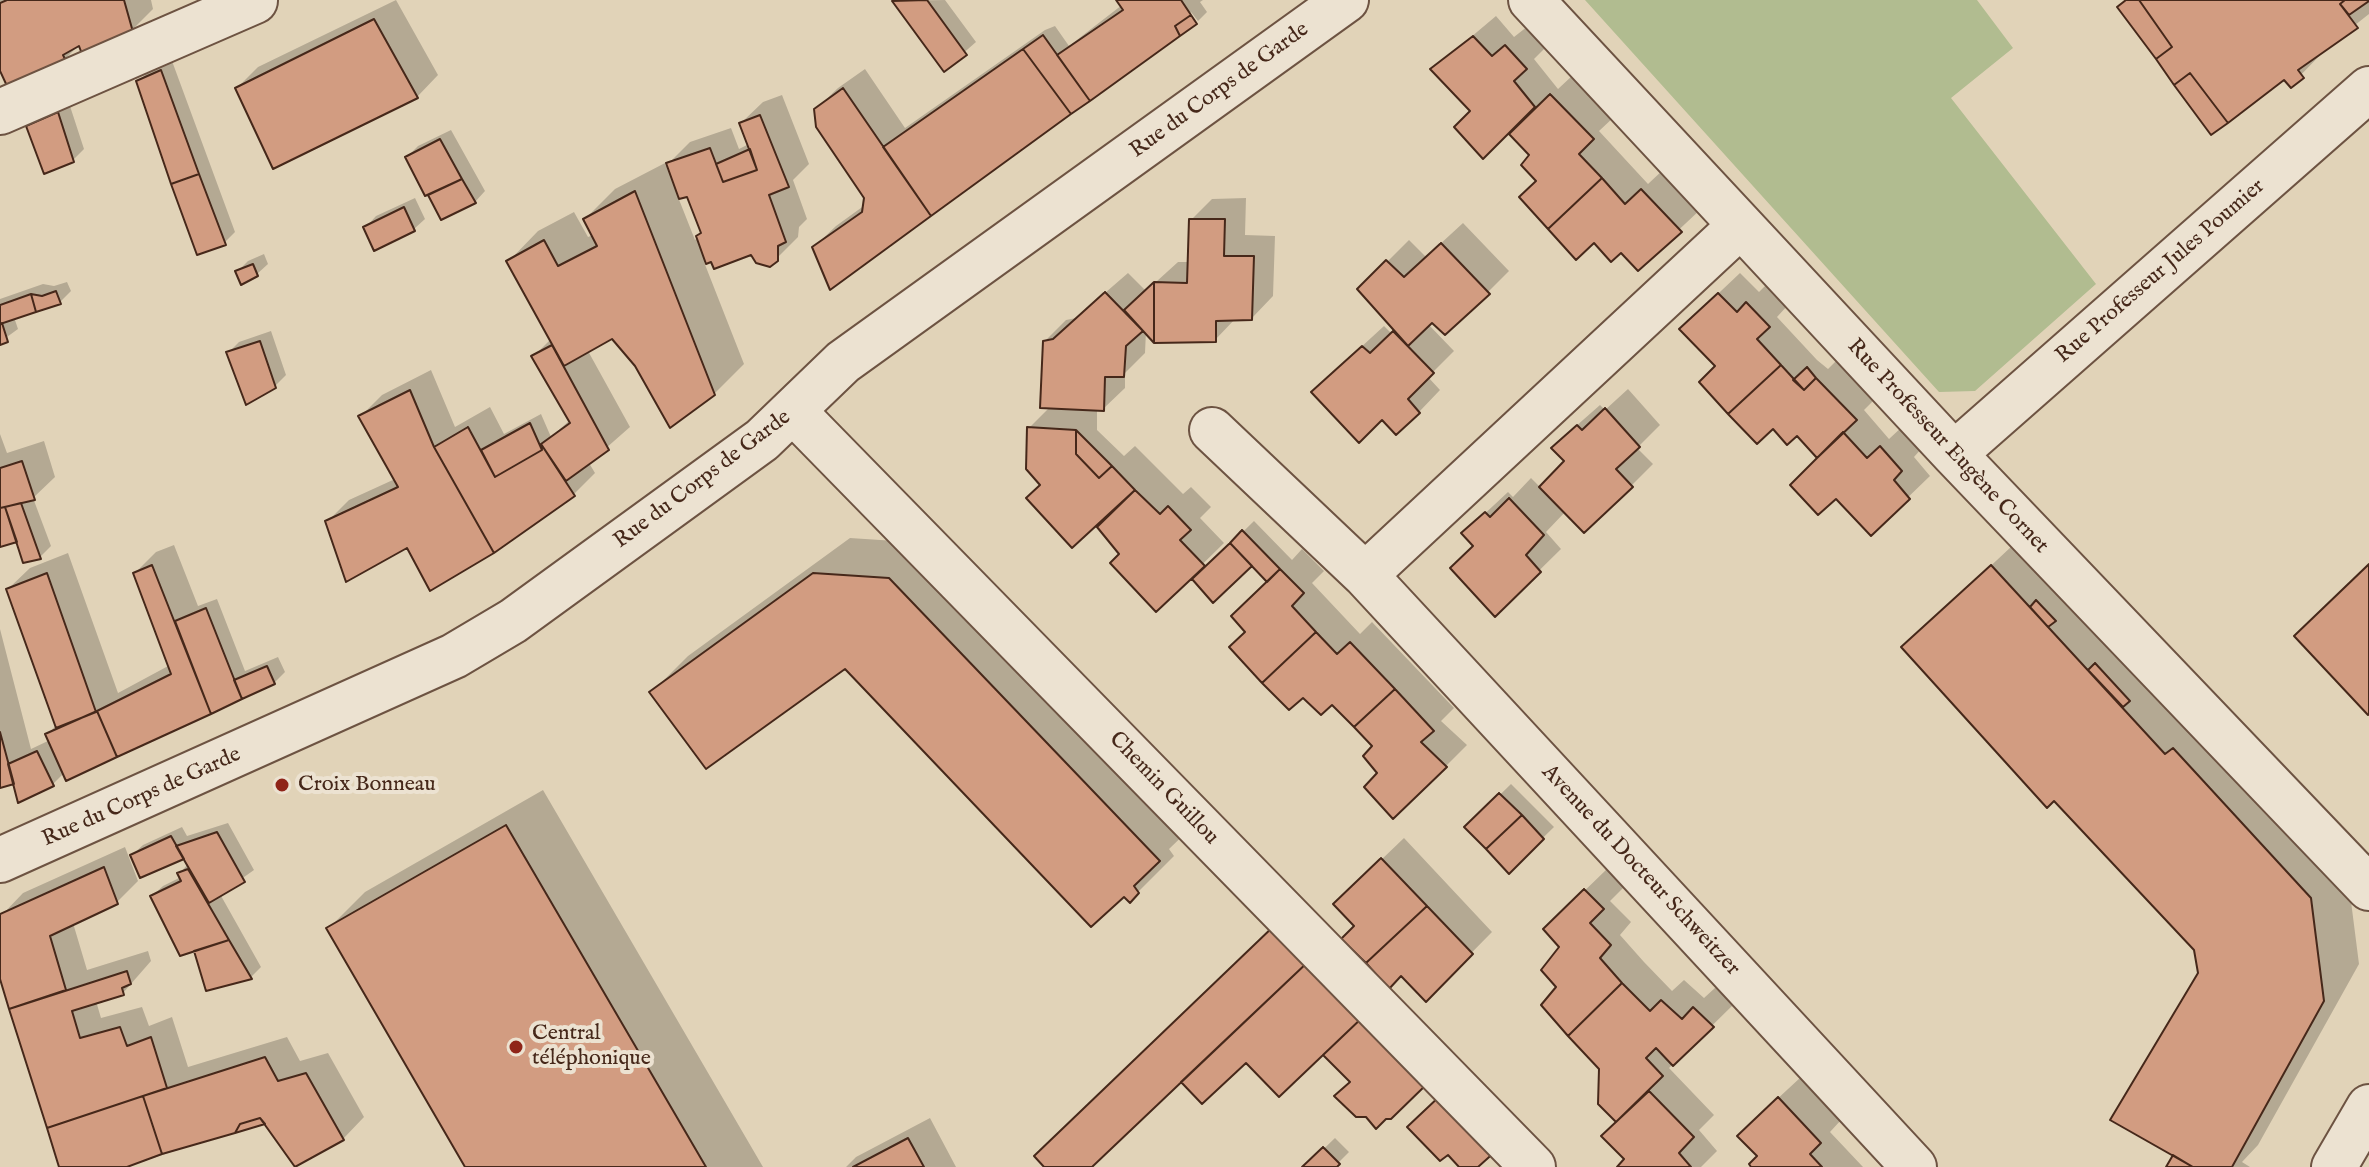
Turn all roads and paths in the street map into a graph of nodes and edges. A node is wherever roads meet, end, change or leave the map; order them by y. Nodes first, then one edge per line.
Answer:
1 (1346, 0) edge
2 (1531, 0) edge
3 (255, 1) edge
4 (2369, 89) edge
5 (0, 112) edge
6 (1740, 226) junction
7 (793, 411) junction
8 (1212, 430) dead end
9 (1954, 454) junction
10 (1365, 575) junction
11 (0, 860) edge
12 (2369, 888) edge
13 (2366, 1119) edge
14 (1533, 1167) edge
15 (1914, 1167) edge
16 (2334, 1167) edge

1 - 7 street, Rue du Corps de Garde
2 - 6 street, Rue Professeur Eugène Cornet
3 - 5 street
4 - 9 street, Rue Professeur Jules Poumier
6 - 9 street, Rue Professeur Eugène Cornet
6 - 10 street
7 - 11 street, Rue du Corps de Garde
7 - 14 street, Chemin Guillou
8 - 10 street, Avenue du Docteur Schweitzer
9 - 12 street, Rue Professeur Eugène Cornet
10 - 15 street, Avenue du Docteur Schweitzer
13 - 16 street

